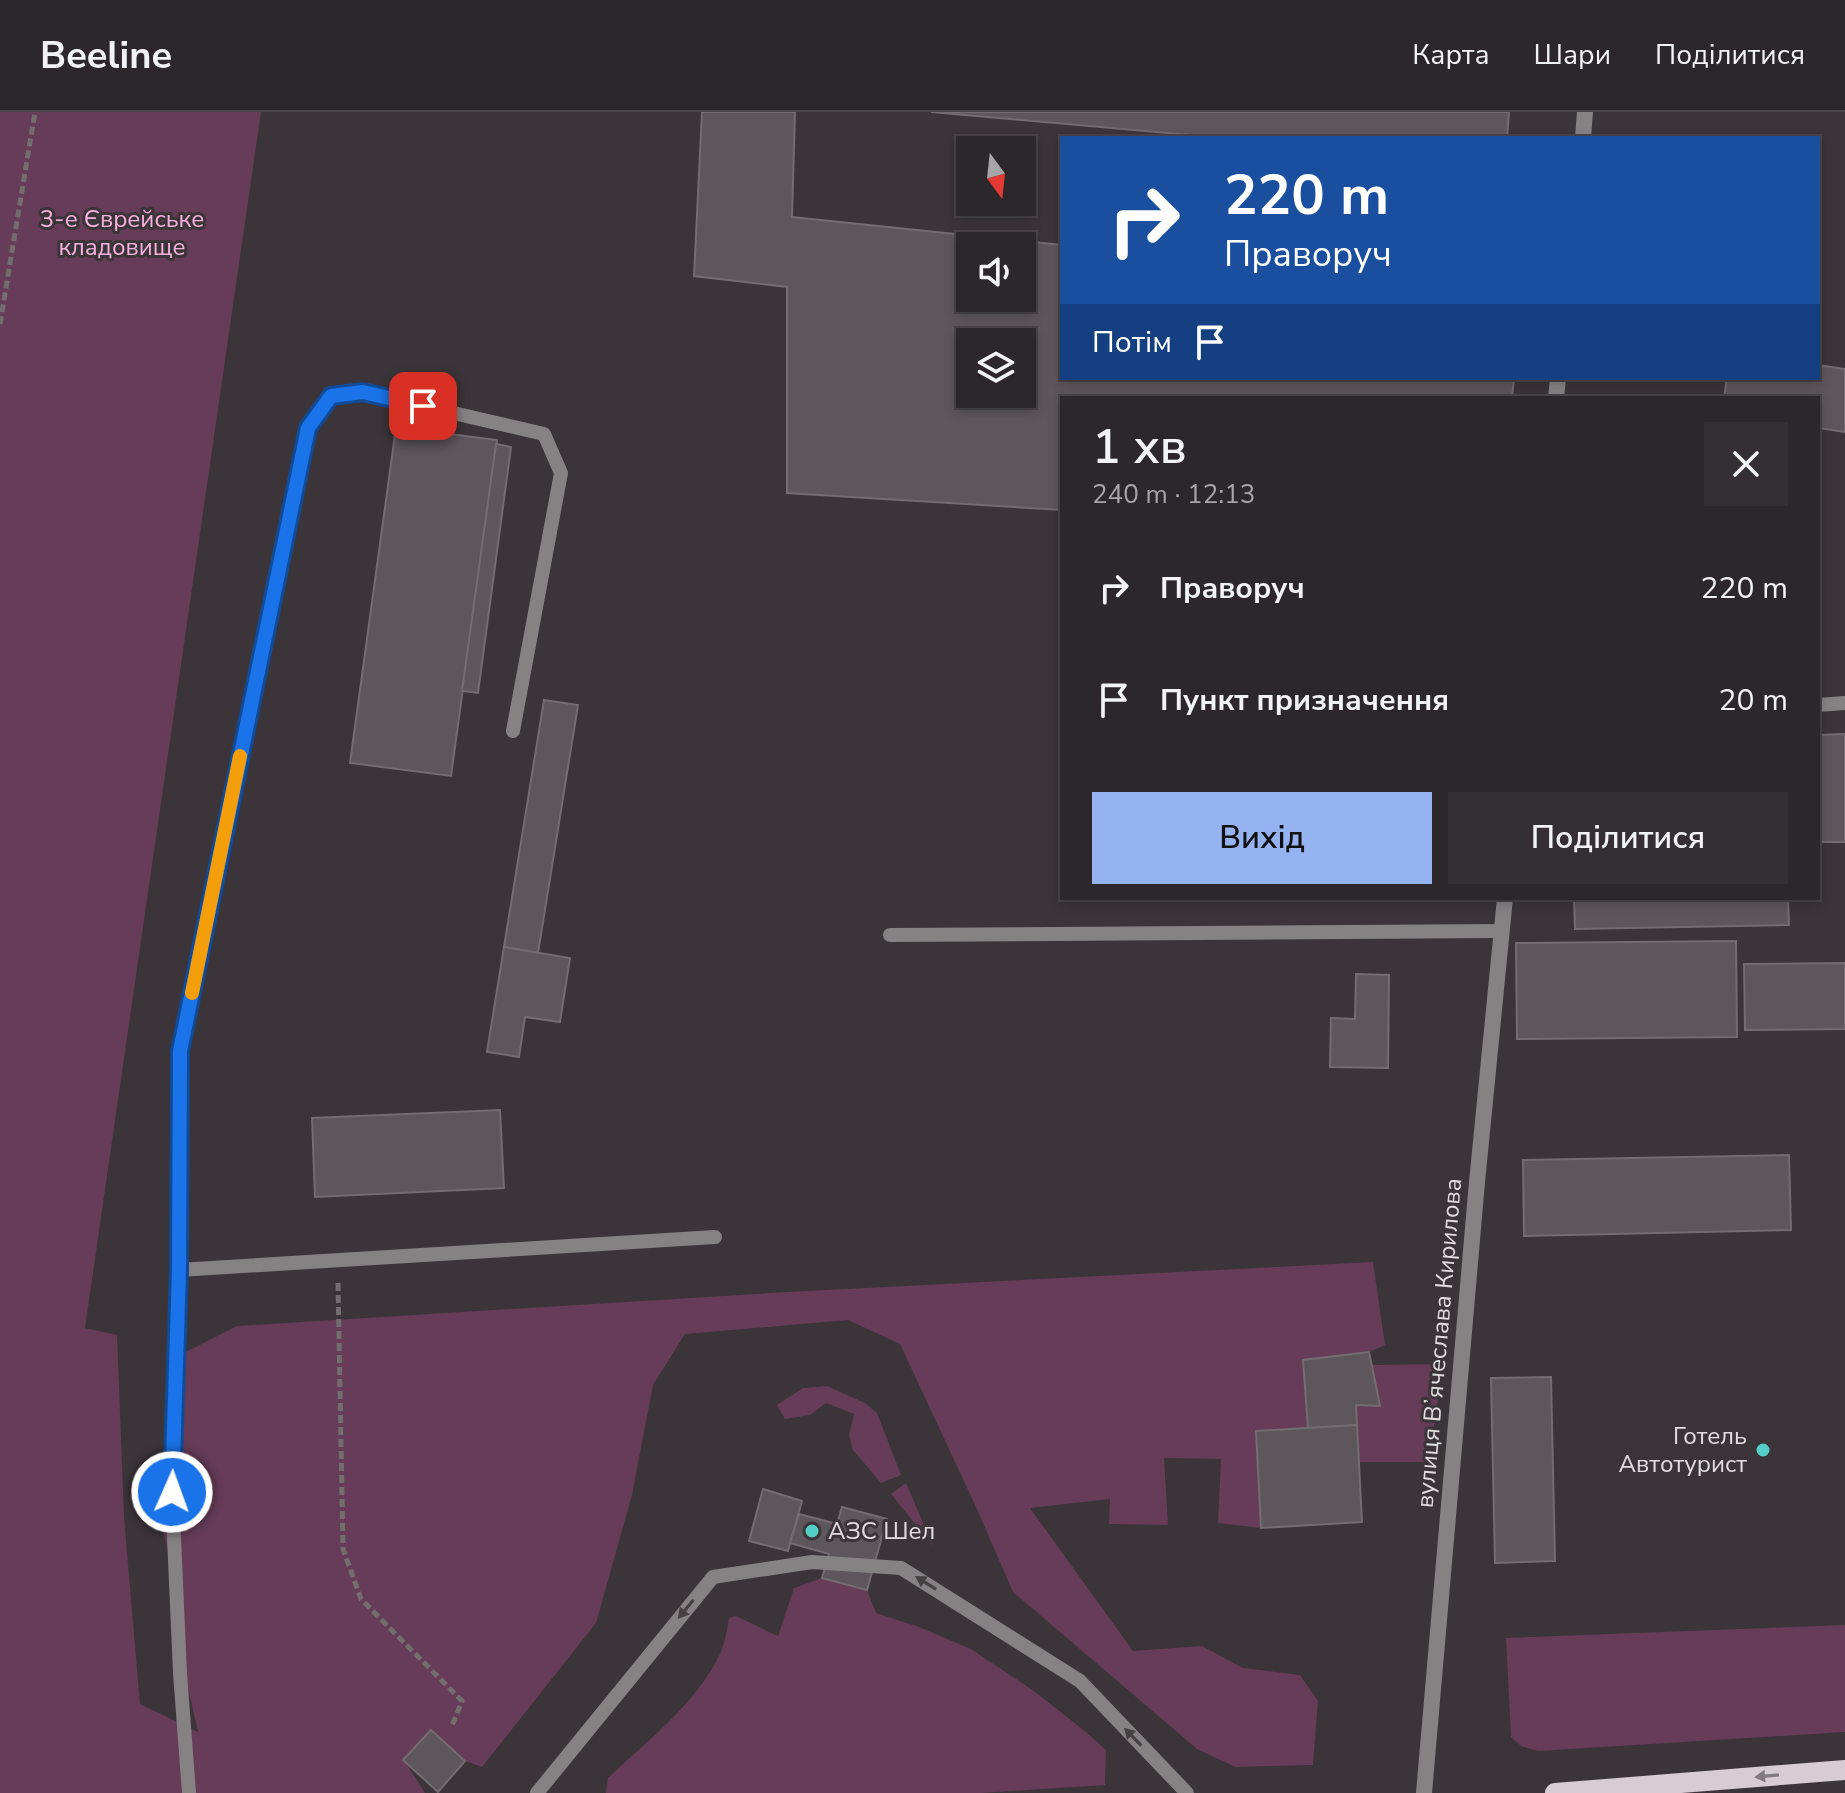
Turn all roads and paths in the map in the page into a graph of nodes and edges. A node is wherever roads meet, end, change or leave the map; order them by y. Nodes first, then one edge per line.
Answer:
1 (35, 112) edge
2 (1585, 112) edge
3 (1583, 136) edge
4 (0, 324) edge
5 (1845, 703) edge
6 (1820, 705) edge
7 (513, 731) dead end
8 (1505, 900) edge
9 (1502, 931) junction
10 (890, 935) dead end
11 (715, 1237) dead end
12 (338, 1260) junction
13 (179, 1270) junction
14 (451, 1728) dead end
15 (1845, 1770) edge
16 (189, 1793) edge
17 (537, 1793) edge
18 (1187, 1793) edge
19 (1424, 1793) edge
20 (1555, 1793) edge

1 - 4 path
2 - 3 street
5 - 6 lane
7 - 13 lane
8 - 9 street, вулиця Вʼячеслава Кирилова
9 - 10 lane
9 - 19 street, вулиця Вʼячеслава Кирилова
11 - 12 lane
12 - 13 lane
12 - 14 path
13 - 16 lane
15 -> 20 main road
18 -> 17 lane

